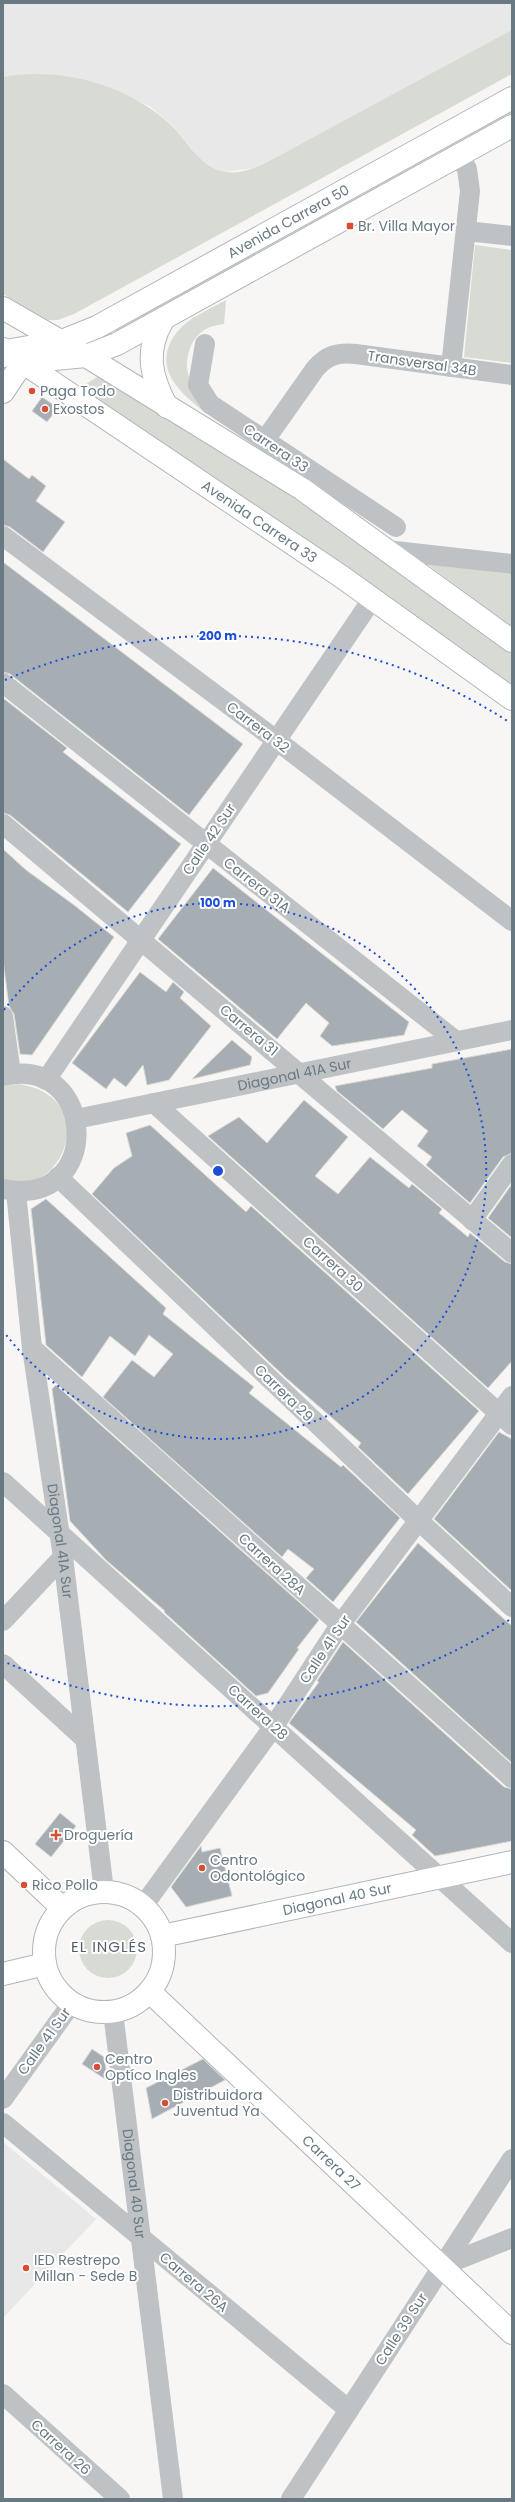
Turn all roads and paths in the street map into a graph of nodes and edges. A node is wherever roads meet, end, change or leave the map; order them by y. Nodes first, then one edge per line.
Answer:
1 (512, 98) edge
2 (512, 126) edge
3 (460, 155) junction
4 (466, 230) junction
5 (512, 236) edge
6 (3, 308) edge
7 (163, 320) junction
8 (62, 341) junction
9 (205, 344) dead end
10 (9, 355) edge
11 (86, 356) junction
12 (451, 367) junction
13 (512, 375) edge
14 (3, 392) edge
15 (167, 406) junction
16 (265, 440) junction
17 (396, 527) dead end
18 (3, 536) edge
19 (386, 550) junction
20 (512, 564) edge
21 (373, 598) junction
22 (512, 641) edge
23 (3, 683) edge
24 (512, 699) edge
25 (276, 740) junction
26 (3, 824) edge
27 (206, 844) junction
28 (512, 921) edge
29 (141, 940) junction
30 (3, 1016) edge
31 (512, 1030) edge
32 (456, 1041) junction
33 (301, 1073) junction
34 (7, 1075) edge
35 (46, 1080) junction
36 (154, 1103) junction
37 (76, 1119) junction
38 (512, 1164) edge
39 (58, 1177) junction
40 (10, 1191) edge
41 (472, 1220) junction
42 (512, 1253) edge
43 (32, 1348) junction
44 (512, 1396) edge
45 (505, 1419) edge
46 (3, 1482) edge
47 (418, 1520) junction
48 (59, 1531) junction
49 (62, 1557) junction
50 (512, 1607) edge
51 (3, 1621) edge
52 (340, 1625) junction
53 (3, 1664) edge
54 (274, 1726) junction
55 (85, 1739) junction
56 (512, 1778) edge
57 (3, 1852) edge
58 (512, 1862) edge
59 (440, 1876) junction
60 (104, 1891) junction
61 (144, 1906) junction
62 (62, 1908) junction
63 (162, 1936) junction
64 (512, 1943) edge
65 (45, 1964) junction
66 (3, 1974) edge
67 (150, 1992) junction
68 (72, 2003) junction
69 (113, 2012) junction
70 (3, 2099) edge
71 (3, 2123) edge
72 (512, 2159) edge
73 (140, 2236) junction
74 (512, 2238) edge
75 (442, 2266) junction
76 (512, 2333) edge
77 (3, 2394) edge
78 (349, 2410) junction
79 (120, 2499) edge
80 (173, 2499) edge
81 (291, 2499) edge

1 - 8 main road, Avenida Carrera 50
2 - 3 main road, Avenida Carrera 50
3 - 4 street
3 - 7 main road, Avenida Carrera 50
4 - 5 street
4 - 12 street
6 - 8 main road
7 - 11 main road, Avenida Carrera 50
7 - 15 main road
8 - 10 main road, Avenida Carrera 50
8 - 11 main road
9 - 16 street, Carrera 33
10 - 11 main road, Avenida Carrera 50
10 - 14 main road
10 - 21 main road, Avenida Carrera 33
11 - 15 main road
12 - 13 street, Transversal 34B
12 - 16 street, Transversal 34B
15 - 19 main road
16 - 17 street, Carrera 33
18 - 25 street, Carrera 32
19 - 20 street
19 - 22 main road
21 - 24 main road, Avenida Carrera 33
21 - 25 street, Calle 42 Sur
23 - 27 street, Carrera 31A
25 - 27 street, Calle 42 Sur
25 - 28 street, Carrera 32
26 - 29 street, Carrera 31
27 - 29 street, Calle 42 Sur
27 - 32 street, Carrera 31A
29 - 33 street, Carrera 31
29 - 35 street, Calle 42 Sur
30 - 34 street
31 - 32 street, Diagonal 41A Sur
32 - 33 street, Diagonal 41A Sur
33 - 36 street, Diagonal 41A Sur
33 - 41 street, Carrera 31
34 - 35 street
35 - 37 street
36 - 37 street, Diagonal 41A Sur
36 - 45 street, Carrera 30
37 - 39 street
38 - 41 street
39 - 40 street
39 - 47 street, Carrera 29
40 - 43 street, Diagonal 41A Sur
41 - 42 street, Carrera 31
43 - 48 street, Diagonal 41A Sur
43 - 52 street, Carrera 28A
44 - 45 street, Calle 41 Sur
45 - 47 street, Calle 41 Sur
46 - 48 street, Carrera 28
47 - 50 street, Carrera 29
47 - 52 street, Calle 41 Sur
48 - 49 street, Diagonal 41A Sur
48 - 54 street, Carrera 28
49 - 51 street
49 - 55 street, Diagonal 41A Sur
52 - 54 street, Calle 41 Sur
52 - 56 street, Carrera 28A
53 - 55 street
54 - 59 street, Carrera 28
54 - 61 street, Calle 41 Sur
55 - 60 street, Diagonal 41A Sur
57 - 62 main road
58 - 59 main road, Diagonal 40 Sur
59 - 63 main road, Diagonal 40 Sur
59 - 64 street, Carrera 28
60 - 61 main road
60 - 62 main road
61 - 63 main road
62 - 65 main road
63 - 67 main road
65 - 66 main road
65 - 68 main road
67 - 69 main road
67 - 75 main road, Carrera 27
68 - 69 main road
68 - 70 street, Calle 41 Sur
69 - 73 street, Diagonal 40 Sur
71 - 73 street, Carrera 26A
72 - 75 street, Calle 39 Sur
73 - 78 street, Carrera 26A
73 - 80 street, Diagonal 40 Sur
74 - 75 street
75 - 76 main road, Carrera 27
75 - 78 street, Calle 39 Sur
77 - 79 street, Carrera 26
78 - 81 street, Calle 39 Sur

